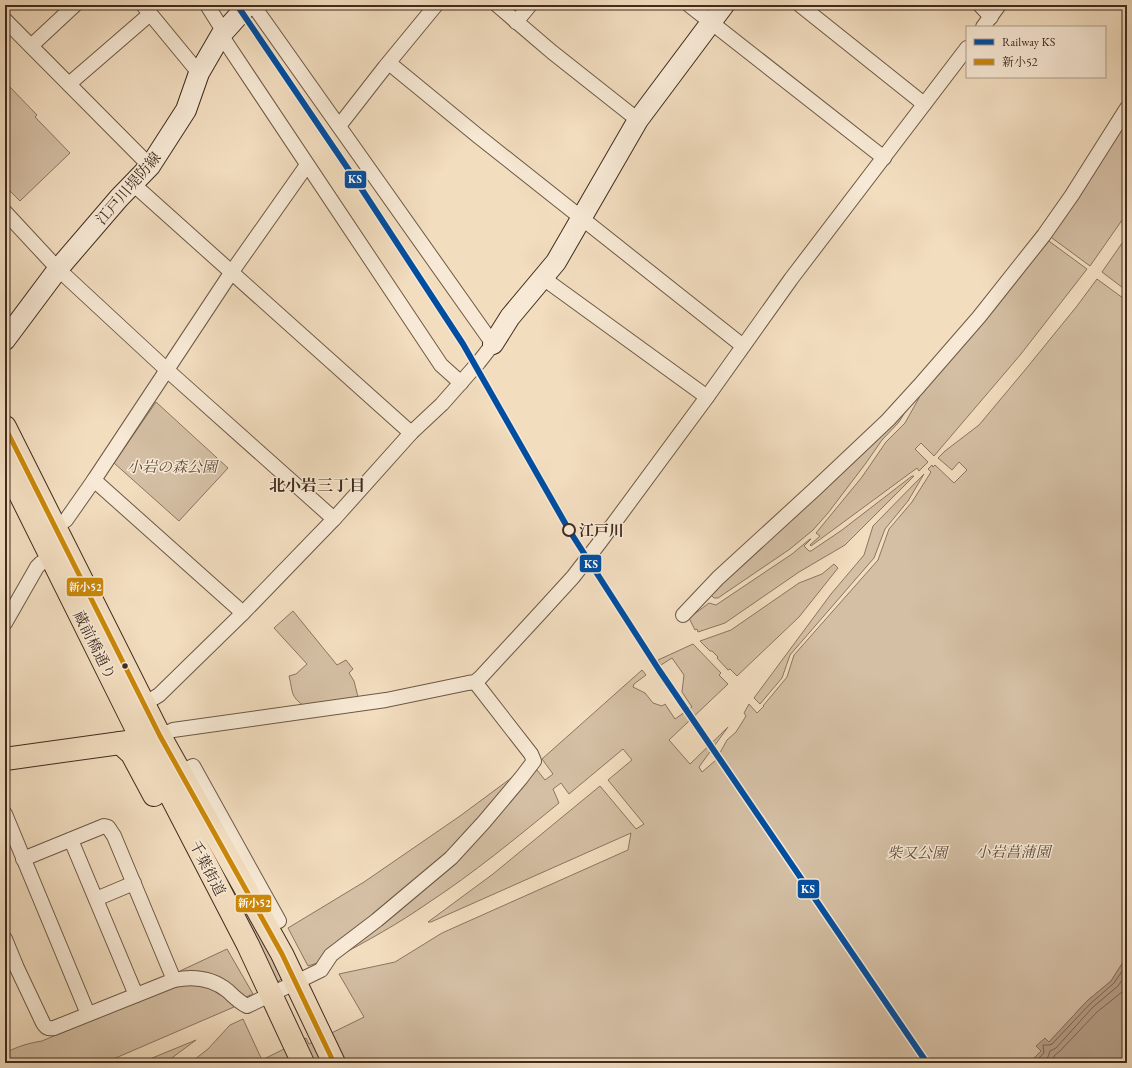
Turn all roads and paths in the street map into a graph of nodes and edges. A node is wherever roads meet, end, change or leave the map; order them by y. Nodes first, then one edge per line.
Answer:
1 (75, 5) edge
2 (207, 5) edge
3 (248, 5) edge
4 (253, 5) edge
5 (436, 5) edge
6 (498, 5) edge
7 (530, 5) edge
8 (689, 5) edge
9 (724, 5) edge
10 (800, 5) edge
11 (980, 5) edge
12 (999, 5) edge
13 (147, 9) edge
14 (5, 20) edge
15 (516, 22) junction
16 (987, 22) edge
17 (711, 23) junction
18 (223, 34) junction
19 (31, 46) junction
20 (966, 49) edge
21 (389, 62) junction
22 (199, 73) junction
23 (69, 84) junction
24 (924, 104) junction
25 (1127, 108) edge
26 (638, 120) junction
27 (339, 126) junction
28 (884, 158) junction
29 (307, 165) junction
30 (150, 166) junction
31 (133, 184) junction
32 (5, 212) edge
33 (581, 218) junction
34 (58, 269) junction
35 (231, 273) junction
36 (543, 278) junction
37 (5, 340) edge
38 (493, 344) junction
39 (743, 346) junction
40 (167, 370) junction
41 (461, 383) junction
42 (707, 397) junction
43 (5, 427) edge
44 (411, 433) junction
45 (5, 464) edge
46 (94, 480) junction
47 (334, 519) junction
48 (56, 526) junction
49 (51, 557) junction
50 (243, 613) junction
51 (683, 615) dead end
52 (5, 623) edge
53 (475, 682) junction
54 (136, 708) junction
55 (151, 738) junction
56 (120, 743) junction
57 (5, 759) edge
58 (180, 772) junction
59 (5, 814) edge
60 (71, 840) junction
61 (11, 847) edge
62 (23, 859) junction
63 (134, 883) junction
64 (96, 899) junction
65 (279, 921) dead end
66 (5, 939) edge
67 (248, 946) junction
68 (174, 980) junction
69 (300, 990) junction
70 (136, 995) junction
71 (274, 1002) junction
72 (88, 1014) junction
73 (303, 1063) edge
74 (334, 1063) edge

1 - 19 street
2 - 18 street
3 - 18 main road, 江戸川堤防線
4 - 27 street
5 - 21 street
6 - 15 street
7 - 15 street
8 - 17 street
9 - 17 main road
10 - 24 street
11 - 16 street
12 - 16 street
13 - 22 street
13 - 23 street
14 - 19 street
15 - 26 street
17 - 26 main road
17 - 28 street
18 - 22 main road, 江戸川堤防線
18 - 29 street
19 - 23 street
20 - 24 street
21 - 27 street
21 - 33 street
22 - 30 main road, 江戸川堤防線
23 - 30 street
24 - 28 street
25 - 51 street
26 - 33 main road
27 - 38 street
28 - 39 street
29 - 35 street
29 - 41 street
30 - 31 main road, 江戸川堤防線
31 - 34 main road, 江戸川堤防線
31 - 35 street
32 - 34 street
33 - 36 main road
33 - 39 street
34 - 37 main road, 江戸川堤防線
34 - 40 street
35 - 40 street
35 - 44 street
36 - 38 main road
36 - 42 street
38 - 41 street
39 - 42 street
40 - 46 street
40 - 47 street
41 - 44 street
42 - 53 street
43 - 48 main road, 蔵前橋通り
44 - 47 street
45 - 49 main road, 蔵前橋通り
46 - 48 street
46 - 50 street
47 - 50 street
48 - 54 main road, 蔵前橋通り
49 - 52 street
49 - 54 main road, 蔵前橋通り
50 - 54 street
53 - 55 street
53 - 69 street
54 - 55 main road, 蔵前橋通り
55 - 56 main road
55 - 58 main road, 千葉街道
55 - 67 main road, 千葉街道
56 - 57 main road
56 - 67 main road
58 - 65 street
58 - 69 main road, 千葉街道
59 - 61 street
60 - 62 street
60 - 63 street
60 - 64 street
61 - 62 street
62 - 72 street
63 - 64 street
63 - 68 street
64 - 70 street
66 - 72 street
67 - 71 main road, 千葉街道
68 - 70 street
68 - 71 street
69 - 71 street
69 - 74 main road, 千葉街道
70 - 72 street
71 - 73 main road, 千葉街道

